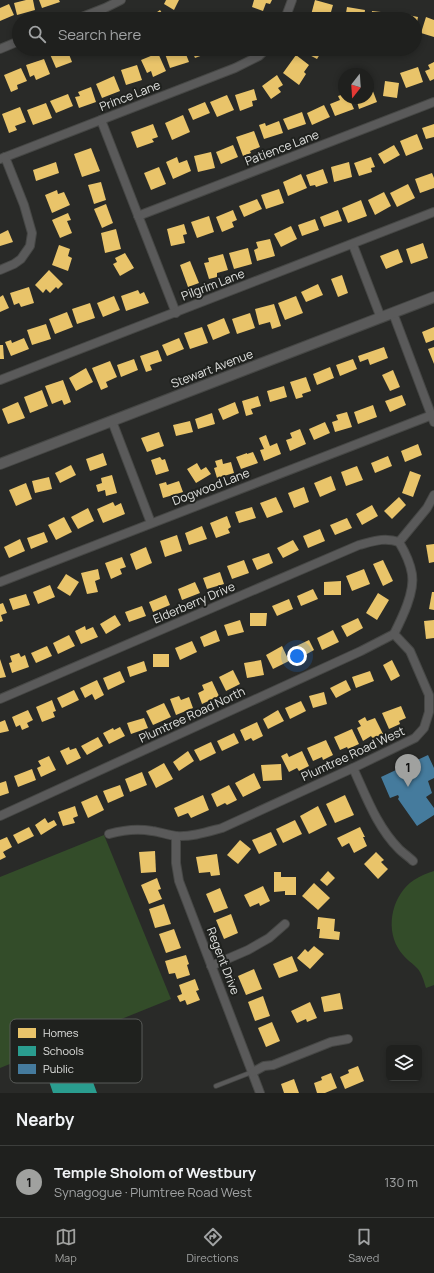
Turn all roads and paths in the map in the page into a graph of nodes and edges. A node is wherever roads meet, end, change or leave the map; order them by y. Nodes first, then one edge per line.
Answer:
1 (121, 0) edge
2 (292, 0) edge
3 (95, 12) edge
4 (288, 12) edge
5 (12, 44) edge
6 (0, 49) edge
7 (258, 56) edge
8 (434, 102) edge
9 (101, 120) junction
10 (3, 158) edge
11 (434, 212) edge
12 (138, 216) junction
13 (353, 245) junction
14 (0, 270) edge
15 (434, 297) edge
16 (176, 312) junction
17 (393, 313) junction
18 (381, 318) junction
19 (0, 380) edge
20 (433, 419) edge
21 (112, 421) junction
22 (0, 464) edge
23 (434, 495) edge
24 (151, 523) junction
25 (400, 542) junction
26 (0, 582) edge
27 (394, 634) junction
28 (0, 699) edge
29 (353, 768) junction
30 (0, 816) edge
31 (109, 834) dead end
32 (176, 836) junction
33 (413, 860) dead end
34 (285, 924) dead end
35 (211, 966) junction
36 (348, 1039) dead end
37 (253, 1072) junction
38 (216, 1086) dead end
39 (260, 1093) edge

1 - 3 street
2 - 4 street
5 - 6 street
7 - 9 street, Prince Lane
8 - 12 street, Patience Lane
9 - 10 street, Prince Lane
9 - 12 street
10 - 14 street
11 - 13 street, Pilgrim Lane
12 - 16 street
13 - 16 street, Pilgrim Lane
13 - 18 street
15 - 17 street, Stewart Avenue
16 - 19 street, Pilgrim Lane
17 - 18 street, Stewart Avenue
17 - 20 street
18 - 21 street, Stewart Avenue
20 - 24 street, Dogwood Lane
21 - 22 street, Stewart Avenue
21 - 24 street
23 - 25 street
24 - 26 street, Dogwood Lane
25 - 27 street
25 - 28 street, Elderberry Drive
27 - 29 street, Plumtree Road West
27 - 30 street, Plumtree Road North
29 - 32 street, Plumtree Road West
29 - 33 street
31 - 32 street, Plumtree Road West
32 - 35 street, Regent Drive
34 - 35 street
35 - 37 street, Regent Drive
36 - 37 street
37 - 38 lane
37 - 39 street, Regent Drive

